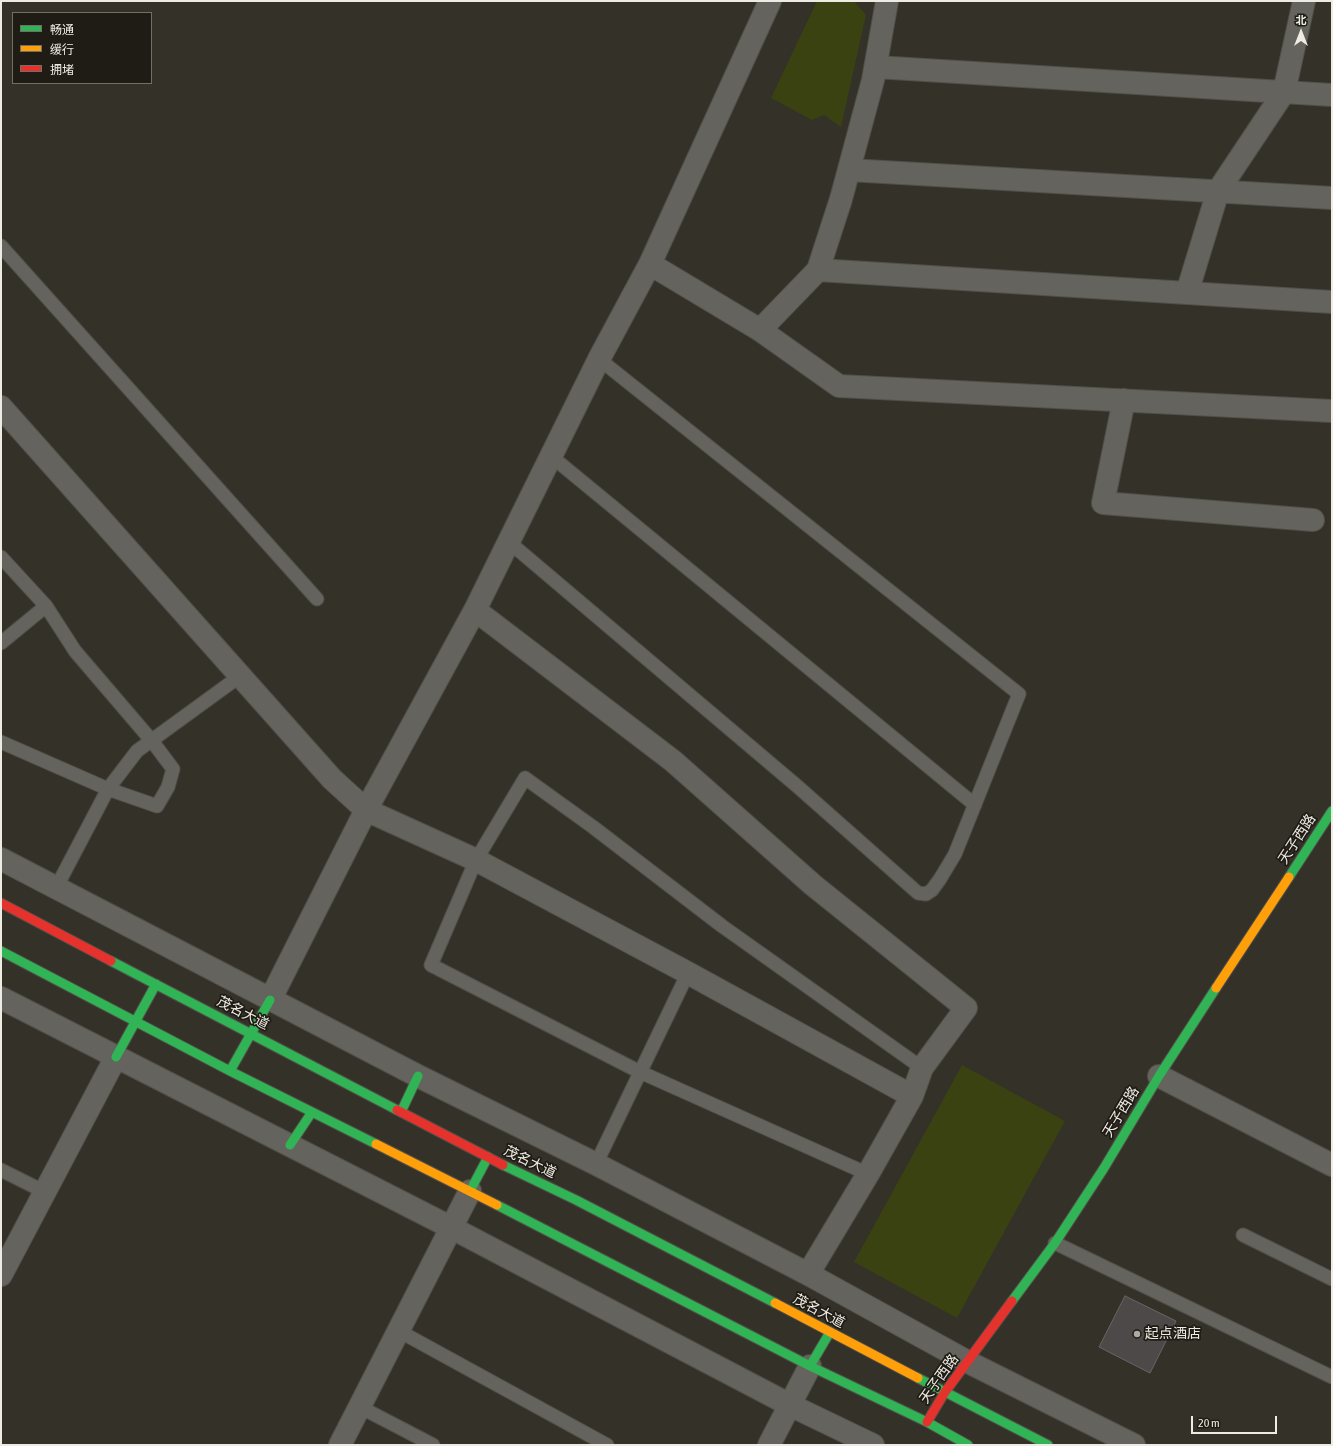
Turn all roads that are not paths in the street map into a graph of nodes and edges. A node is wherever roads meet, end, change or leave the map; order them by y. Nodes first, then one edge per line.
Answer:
1 (770, 1) edge
2 (887, 1) edge
3 (1304, 1) edge
4 (876, 67) junction
5 (1284, 92) junction
6 (1332, 95) edge
7 (849, 170) junction
8 (1218, 191) junction
9 (1332, 198) edge
10 (1, 246) edge
11 (650, 264) junction
12 (818, 270) junction
13 (1187, 293) junction
14 (1332, 302) edge
15 (760, 330) junction
16 (599, 360) junction
17 (1124, 400) junction
18 (1, 407) edge
19 (1332, 411) edge
20 (551, 456) junction
21 (1313, 520) dead end
22 (508, 542) junction
23 (1, 557) edge
24 (317, 599) dead end
25 (46, 606) junction
26 (475, 610) junction
27 (1, 643) edge
28 (240, 676) junction
29 (152, 740) junction
30 (1, 742) edge
31 (108, 789) junction
32 (975, 805) junction
33 (366, 810) junction
34 (1332, 811) edge
35 (1, 860) edge
36 (476, 860) junction
37 (56, 888) junction
38 (1, 903) edge
39 (4, 952) edge
40 (1, 965) edge
41 (688, 973) junction
42 (156, 984) junction
43 (1, 998) edge
44 (270, 1000) junction
45 (134, 1021) junction
46 (251, 1033) junction
47 (116, 1056) junction
48 (922, 1068) junction
49 (230, 1071) junction
50 (640, 1072) junction
51 (418, 1076) junction
52 (1159, 1076) junction
53 (912, 1096) junction
54 (312, 1112) junction
55 (401, 1112) junction
56 (290, 1145) junction
57 (488, 1157) junction
58 (596, 1164) junction
59 (1332, 1165) edge
60 (1, 1170) edge
61 (868, 1174) junction
62 (470, 1191) junction
63 (45, 1192) junction
64 (452, 1228) junction
65 (1243, 1235) dead end
66 (1055, 1243) junction
67 (808, 1274) junction
68 (1, 1275) edge
69 (1332, 1279) edge
70 (399, 1331) junction
71 (830, 1332) junction
72 (968, 1362) junction
73 (810, 1366) junction
74 (1332, 1377) edge
75 (945, 1392) junction
76 (790, 1405) junction
77 (360, 1407) junction
78 (927, 1422) junction
79 (340, 1445) edge
80 (433, 1445) edge
81 (607, 1445) edge
82 (770, 1445) edge
83 (873, 1445) edge
84 (968, 1445) edge
85 (1048, 1445) edge
86 (1134, 1445) edge

1 - 11 street
2 - 4 street
3 - 5 street
4 - 5 street
4 - 7 street
5 - 6 street
5 - 8 street
7 - 8 street
7 - 12 street
8 - 9 street
8 - 13 street
10 - 24 lane
11 - 15 street
11 - 16 street
12 - 13 street
12 - 15 street
13 - 14 street
15 - 17 street
16 - 20 street
16 - 32 lane
17 - 19 street
17 - 21 street
18 - 28 street
20 - 22 street
20 - 32 lane
22 - 26 street
22 - 32 lane
23 - 25 lane
25 - 27 lane
25 - 29 lane
26 - 33 street
26 - 48 street
28 - 29 lane
28 - 33 street
29 - 31 lane
29 - 31 lane
30 - 31 lane
31 - 37 lane
33 - 36 street
33 - 44 street
34 - 52 main road, 天子西路
35 - 37 street
36 - 41 street
36 - 48 lane
36 - 50 lane
37 - 44 street
38 - 42 main road, 茂名大道
39 - 40 main road
39 - 45 main road
41 - 50 lane
41 - 53 street
42 - 45 main road
42 - 46 main road, 茂名大道
43 - 47 street
44 - 46 main road
44 - 51 street
45 - 47 main road
45 - 49 main road
46 - 49 main road
46 - 55 main road, 茂名大道
47 - 56 street
47 - 63 street
48 - 53 street
49 - 54 main road
50 - 58 lane
50 - 61 lane
51 - 55 main road
51 - 58 street
52 - 59 street
52 - 66 main road, 天子西路
53 - 61 street
54 - 56 main road
54 - 62 main road
55 - 57 main road, 茂名大道
56 - 64 street
57 - 62 main road
57 - 71 main road, 茂名大道
58 - 67 street
60 - 63 lane
61 - 67 street
62 - 64 street
62 - 73 main road
63 - 68 street
64 - 70 street
64 - 76 street
65 - 69 lane
66 - 72 main road, 天子西路
66 - 74 lane
67 - 72 street
70 - 77 street
70 - 81 lane
71 - 73 main road
71 - 75 main road, 茂名大道
72 - 75 main road, 天子西路
72 - 86 street
73 - 76 street
73 - 78 main road
75 - 78 main road, 天子西路
75 - 85 main road, 茂名大道
76 - 82 street
76 - 83 street
77 - 79 street
77 - 80 lane
78 - 84 main road

